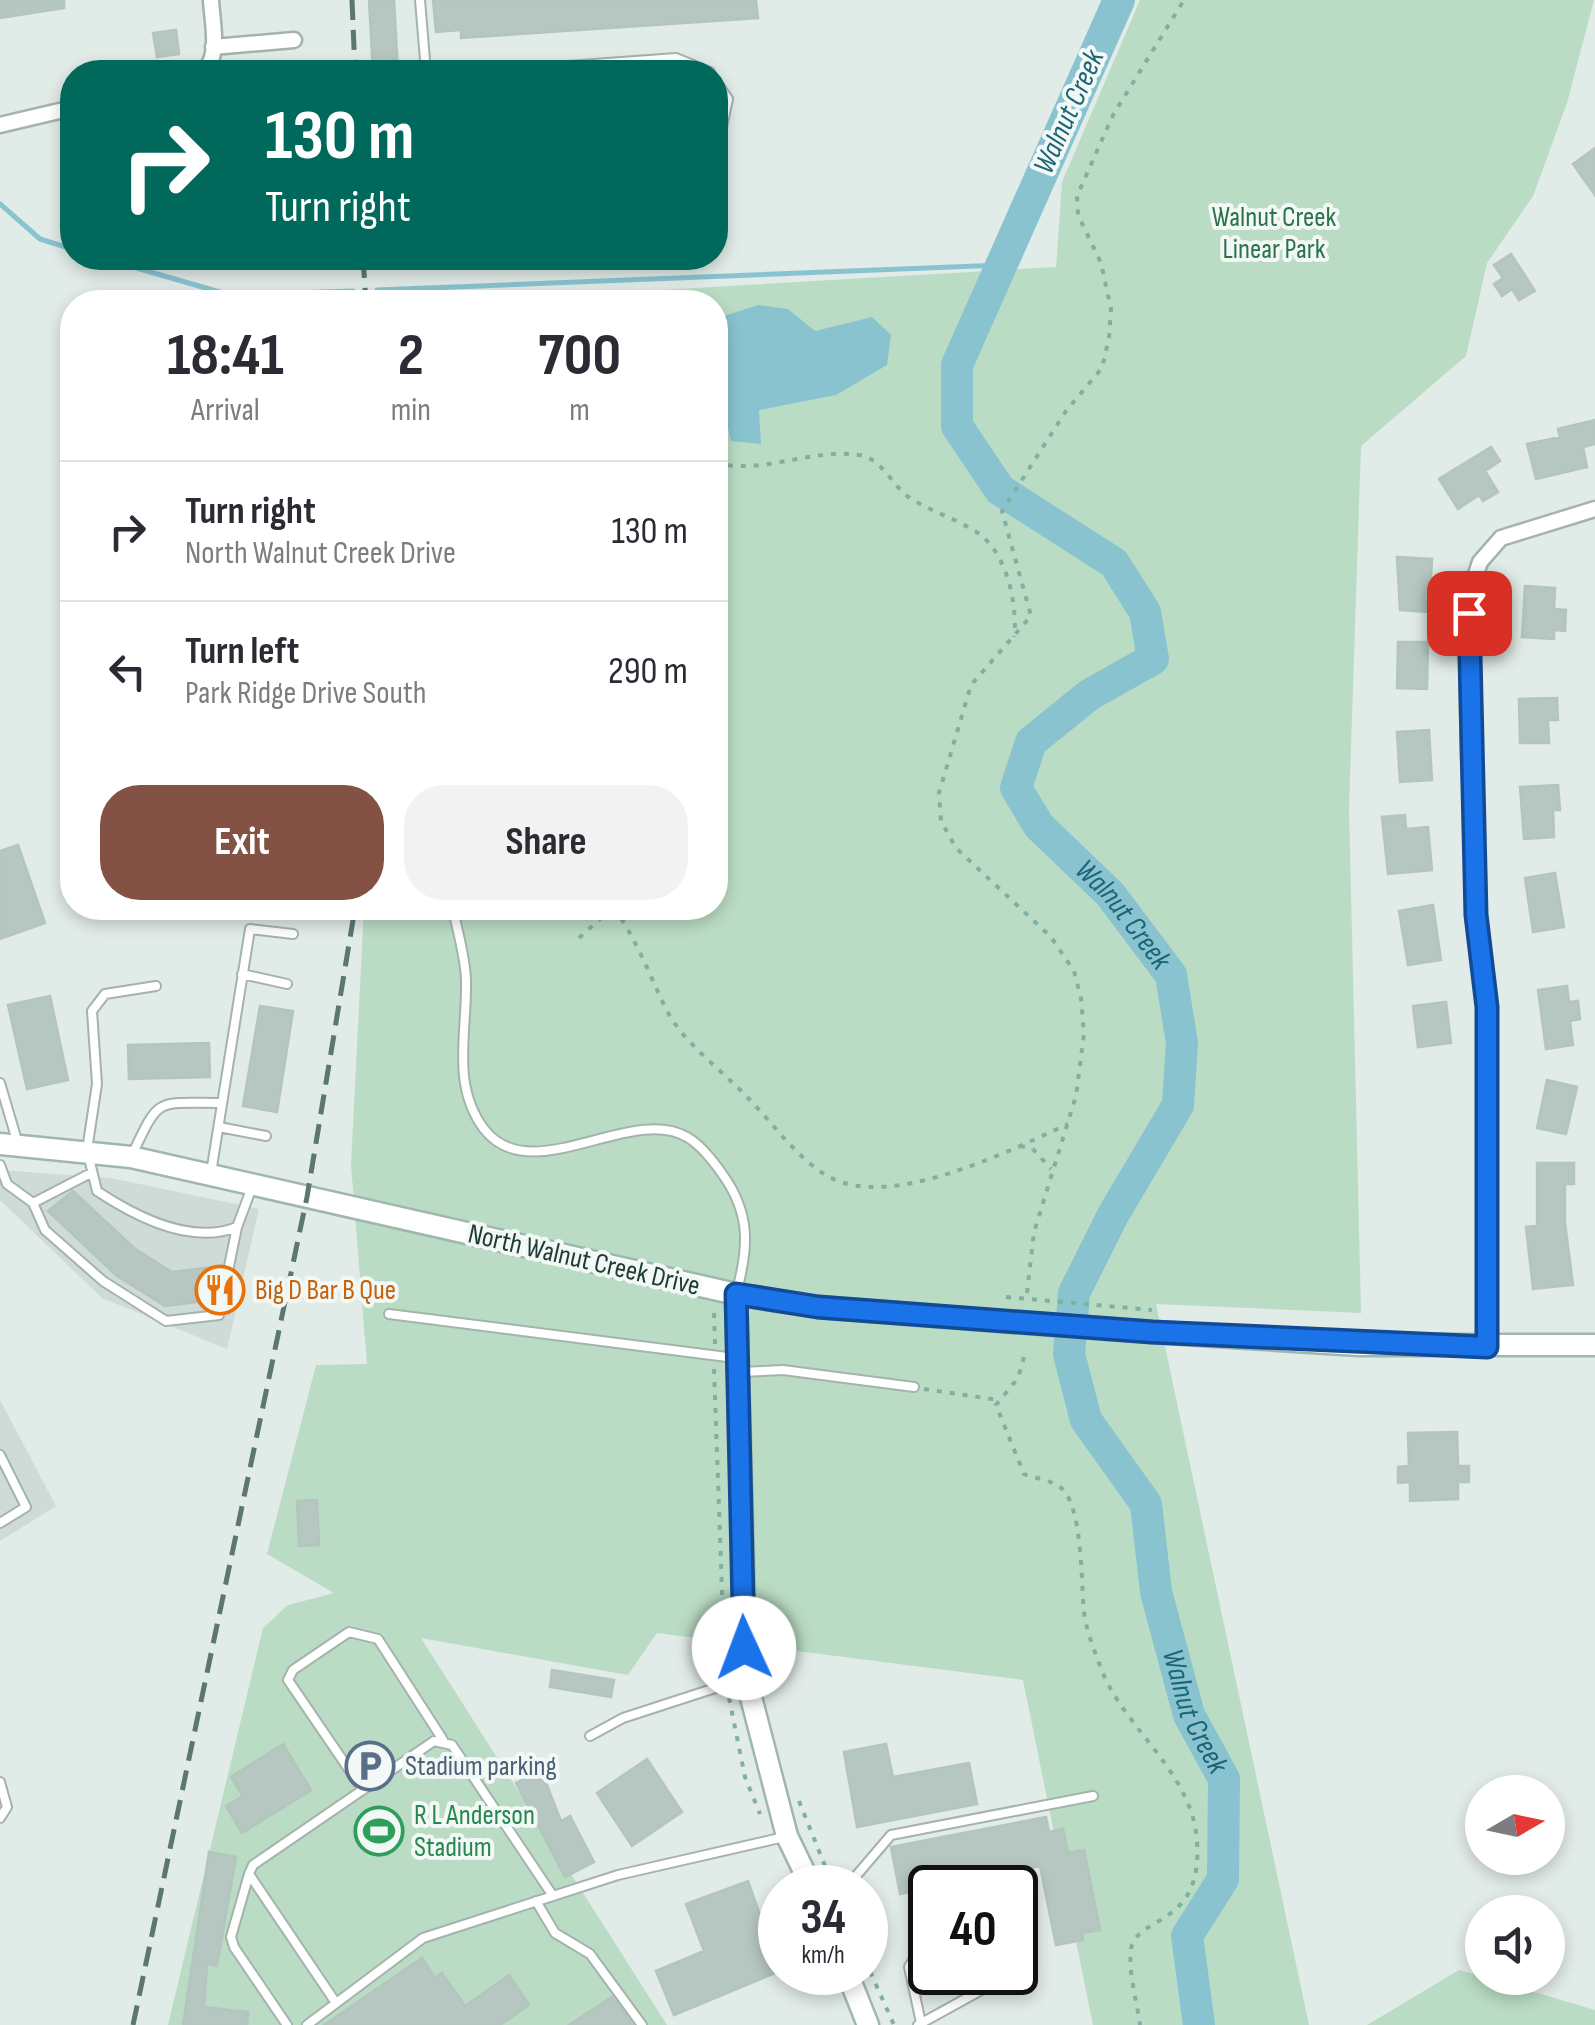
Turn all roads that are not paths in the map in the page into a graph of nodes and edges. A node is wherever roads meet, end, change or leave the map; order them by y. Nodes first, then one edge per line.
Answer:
1 (211, 0) edge
2 (420, 0) edge
3 (294, 40) dead end
4 (214, 47) junction
5 (211, 60) edge
6 (425, 60) edge
7 (648, 60) edge
8 (681, 60) edge
9 (60, 111) edge
10 (0, 125) edge
11 (1595, 509) edge
12 (455, 920) edge
13 (292, 934) dead end
14 (242, 974) junction
15 (287, 984) dead end
16 (156, 986) dead end
17 (0, 1083) edge
18 (220, 1103) junction
19 (219, 1128) junction
20 (266, 1136) dead end
21 (9, 1144) edge
22 (87, 1150) junction
23 (131, 1156) junction
24 (0, 1165) edge
25 (91, 1173) junction
26 (210, 1178) junction
27 (252, 1185) junction
28 (33, 1202) junction
29 (237, 1227) junction
30 (736, 1294) junction
31 (389, 1314) dead end
32 (1595, 1344) edge
33 (1487, 1347) junction
34 (735, 1365) junction
35 (914, 1387) road end
36 (0, 1454) edge
37 (0, 1523) edge
38 (746, 1678) junction
39 (590, 1736) dead end
40 (443, 1740) junction
41 (0, 1782) edge
42 (363, 1790) junction
43 (1093, 1796) dead end
44 (0, 1818) edge
45 (788, 1836) junction
46 (808, 1865) edge
47 (866, 1865) edge
48 (248, 1874) junction
49 (553, 1896) junction
50 (536, 1901) junction
51 (856, 1995) edge
52 (914, 1995) edge
53 (970, 1995) edge
54 (336, 2004) junction
55 (919, 2024) edge
56 (287, 2025) edge
57 (308, 2025) edge
58 (642, 2025) edge
59 (868, 2025) edge

1 - 4 street
2 - 6 lane
3 - 4 street
4 - 5 street
7 - 8 lane
9 - 10 street
11 - 33 street
12 - 30 lane
13 - 14 lane
14 - 15 lane
14 - 18 lane
16 - 22 lane
17 - 21 lane
18 - 19 lane
18 - 23 lane
19 - 20 lane
19 - 26 lane
21 - 22 main road, North Walnut Creek Drive
22 - 23 main road, North Walnut Creek Drive
22 - 25 lane
23 - 26 main road, North Walnut Creek Drive
24 - 28 lane
25 - 28 lane
25 - 29 lane
26 - 27 main road, North Walnut Creek Drive
27 - 29 lane
27 - 30 main road, North Walnut Creek Drive
28 - 29 lane
30 - 33 main road, North Walnut Creek Drive, bridge
30 - 34 main road
31 - 34 lane
32 - 33 main road, North Walnut Creek Drive
34 - 35 lane
34 - 38 main road
36 - 37 lane
38 - 39 lane
38 - 45 main road
40 - 42 lane
40 - 42 lane
40 - 49 lane
41 - 44 lane
42 - 48 lane
43 - 47 lane
45 - 46 main road
45 - 49 lane
48 - 54 lane
48 - 56 lane
49 - 50 lane
50 - 54 lane
50 - 58 lane
51 - 59 main road
52 - 55 lane
53 - 55 lane
54 - 57 lane

